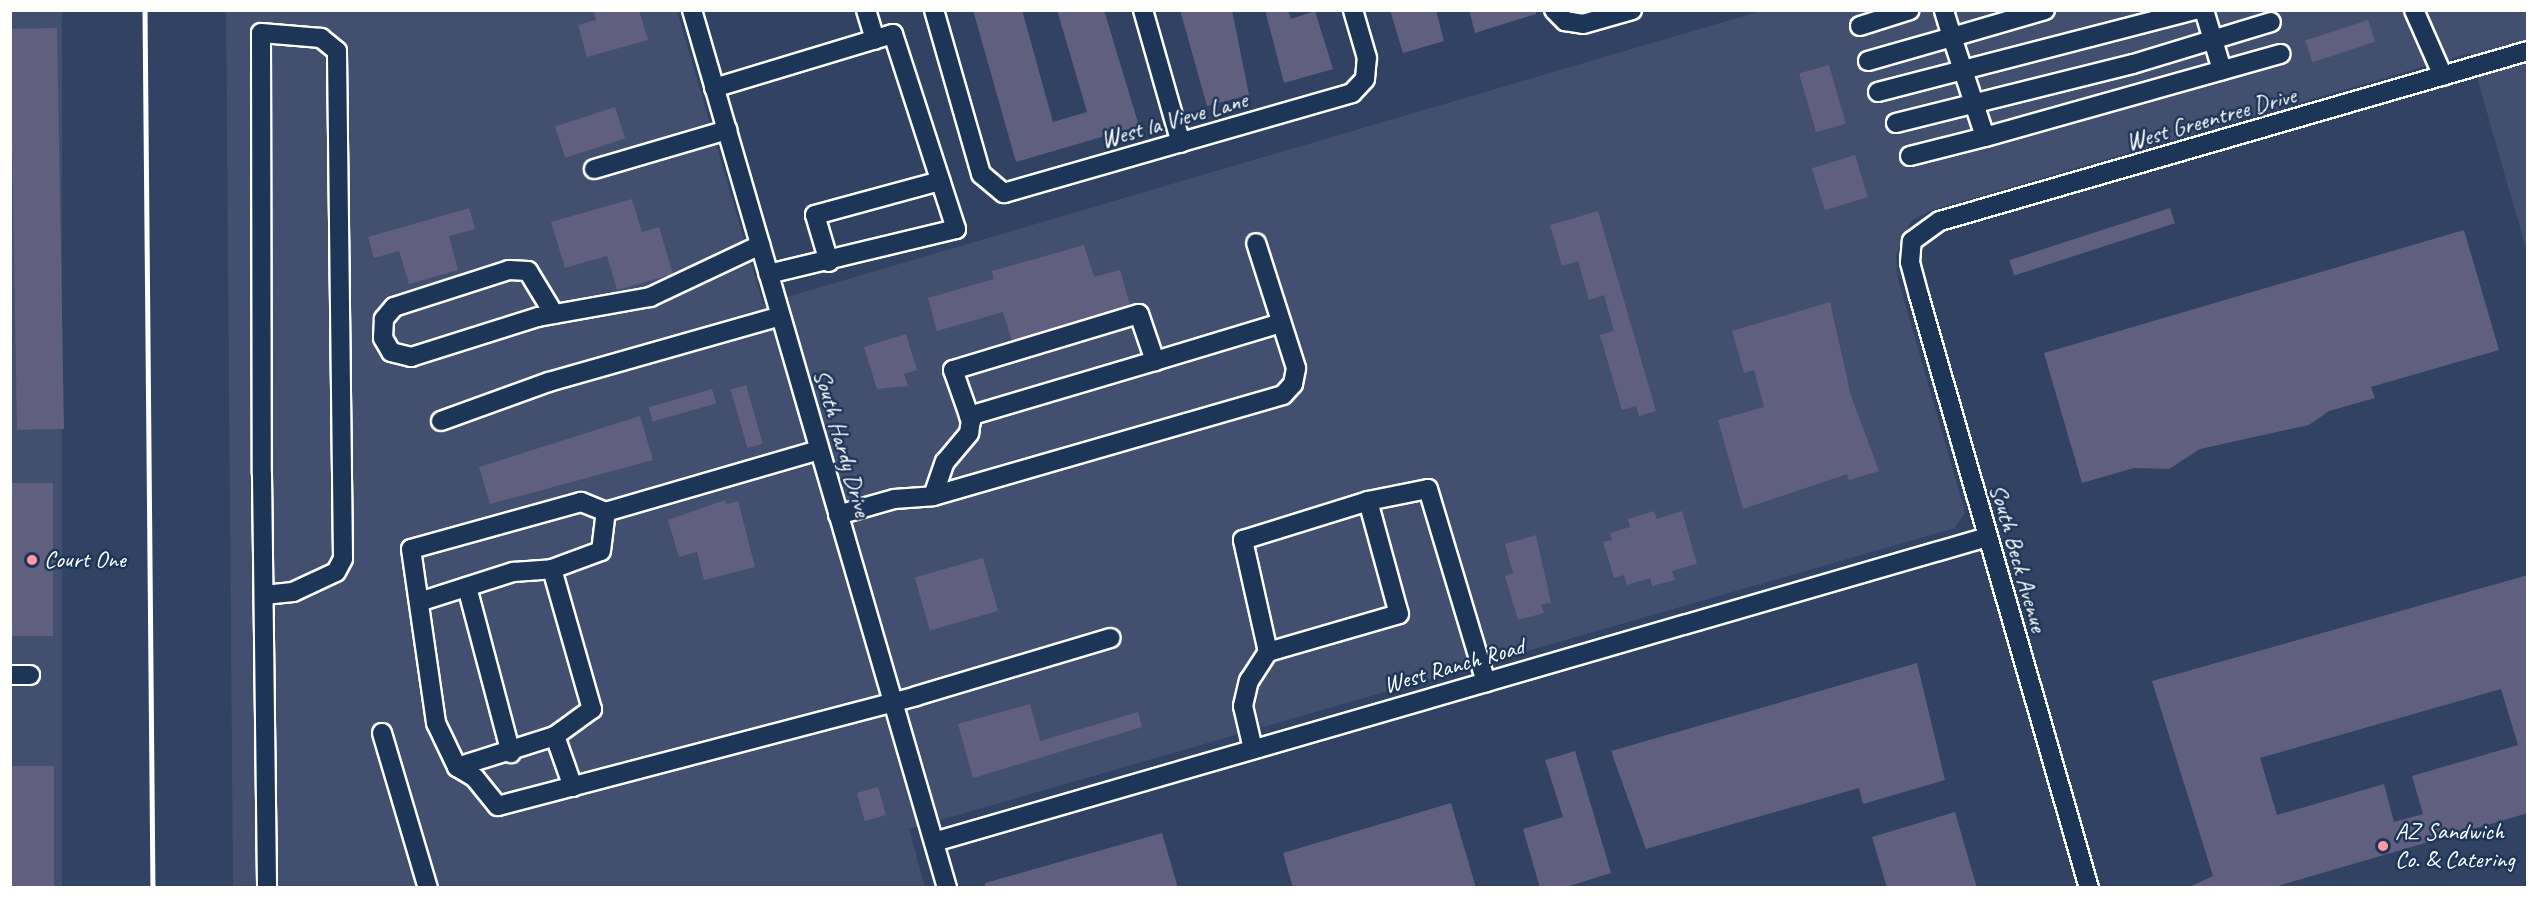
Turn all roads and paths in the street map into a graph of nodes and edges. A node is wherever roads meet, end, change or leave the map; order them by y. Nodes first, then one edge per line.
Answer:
1 (692, 10) edge
2 (867, 10) edge
3 (934, 10) edge
4 (1143, 10) edge
5 (1353, 10) edge
6 (1632, 10) edge
7 (1910, 10) edge
8 (1944, 10) edge
9 (2045, 10) edge
10 (2196, 10) edge
11 (2204, 10) edge
12 (2414, 10) edge
13 (1559, 16) edge
14 (2271, 22) dead end
15 (1860, 26) dead end
16 (1952, 37) junction
17 (2212, 39) junction
18 (874, 40) junction
19 (2528, 51) edge
20 (2281, 54) dead end
21 (1868, 61) dead end
22 (1962, 69) junction
23 (2222, 70) junction
24 (2442, 76) junction
25 (714, 88) junction
26 (1878, 92) dead end
27 (1974, 102) junction
28 (1896, 123) dead end
29 (726, 130) junction
30 (1985, 138) junction
31 (1181, 143) junction
32 (1910, 156) dead end
33 (594, 169) dead end
34 (940, 181) junction
35 (1912, 241) joint
36 (1256, 243) dead end
37 (760, 245) junction
38 (829, 262) junction
39 (768, 274) junction
40 (554, 314) junction
41 (780, 316) junction
42 (1281, 323) junction
43 (1155, 362) junction
44 (969, 416) junction
45 (441, 421) dead end
46 (819, 450) junction
47 (933, 496) junction
48 (1368, 501) junction
49 (606, 512) junction
50 (838, 515) junction
51 (1987, 537) junction
52 (552, 569) junction
53 (467, 587) junction
54 (264, 595) junction
55 (418, 602) junction
56 (1112, 638) dead end
57 (1268, 652) junction
58 (10, 675) edge
59 (30, 675) dead end
60 (1486, 682) junction
61 (892, 703) junction
62 (382, 733) dead end
63 (555, 736) junction
64 (1253, 749) junction
65 (511, 753) junction
66 (457, 767) junction
67 (573, 788) junction
68 (934, 842) junction
69 (267, 888) edge
70 (428, 888) edge
71 (947, 888) edge
72 (2089, 888) edge

1 - 25 street, South Hardy Drive
2 - 18 street
3 - 31 street, West la Vieve Lane
4 - 31 street
5 - 31 street, West la Vieve Lane
6 - 13 street
7 - 15 street
8 - 16 street
9 - 16 street
10 - 22 street
11 - 17 street
12 - 24 street
14 - 17 street
16 - 21 street
16 - 22 street
17 - 23 street
17 - 27 street
18 - 25 street
18 - 34 street
19 - 24 street, West Greentree Drive
20 - 23 street
22 - 26 street
22 - 27 street
23 - 30 street
24 - 35 street, West Greentree Drive
25 - 29 street, South Hardy Drive
27 - 28 street
27 - 30 street
29 - 33 street
29 - 37 street, South Hardy Drive
30 - 32 street
34 - 38 street
34 - 38 street
35 - 51 street, South Beck Avenue
36 - 42 street
37 - 39 street, South Hardy Drive
37 - 40 street
38 - 39 street
39 - 41 street, South Hardy Drive
40 - 40 street
41 - 45 street
41 - 46 street, South Hardy Drive
42 - 43 street
42 - 47 street
43 - 44 street
43 - 44 street
44 - 47 street
46 - 49 street
46 - 50 street, South Hardy Drive
47 - 50 street
48 - 57 street
48 - 57 street
48 - 60 street
49 - 52 street
49 - 55 street
50 - 61 street, South Hardy Drive
51 - 60 street, West Ranch Road
51 - 72 street, South Beck Avenue
52 - 53 street
52 - 63 street
53 - 55 street
53 - 65 street
54 - 54 street
54 - 69 street
55 - 66 street
56 - 61 street
57 - 64 street
58 - 59 street
60 - 64 street, West Ranch Road
61 - 67 street
61 - 68 street, South Hardy Drive
62 - 70 street
63 - 65 street
63 - 67 street
64 - 68 street, West Ranch Road
65 - 66 street
66 - 67 street
68 - 71 street, South Hardy Drive

